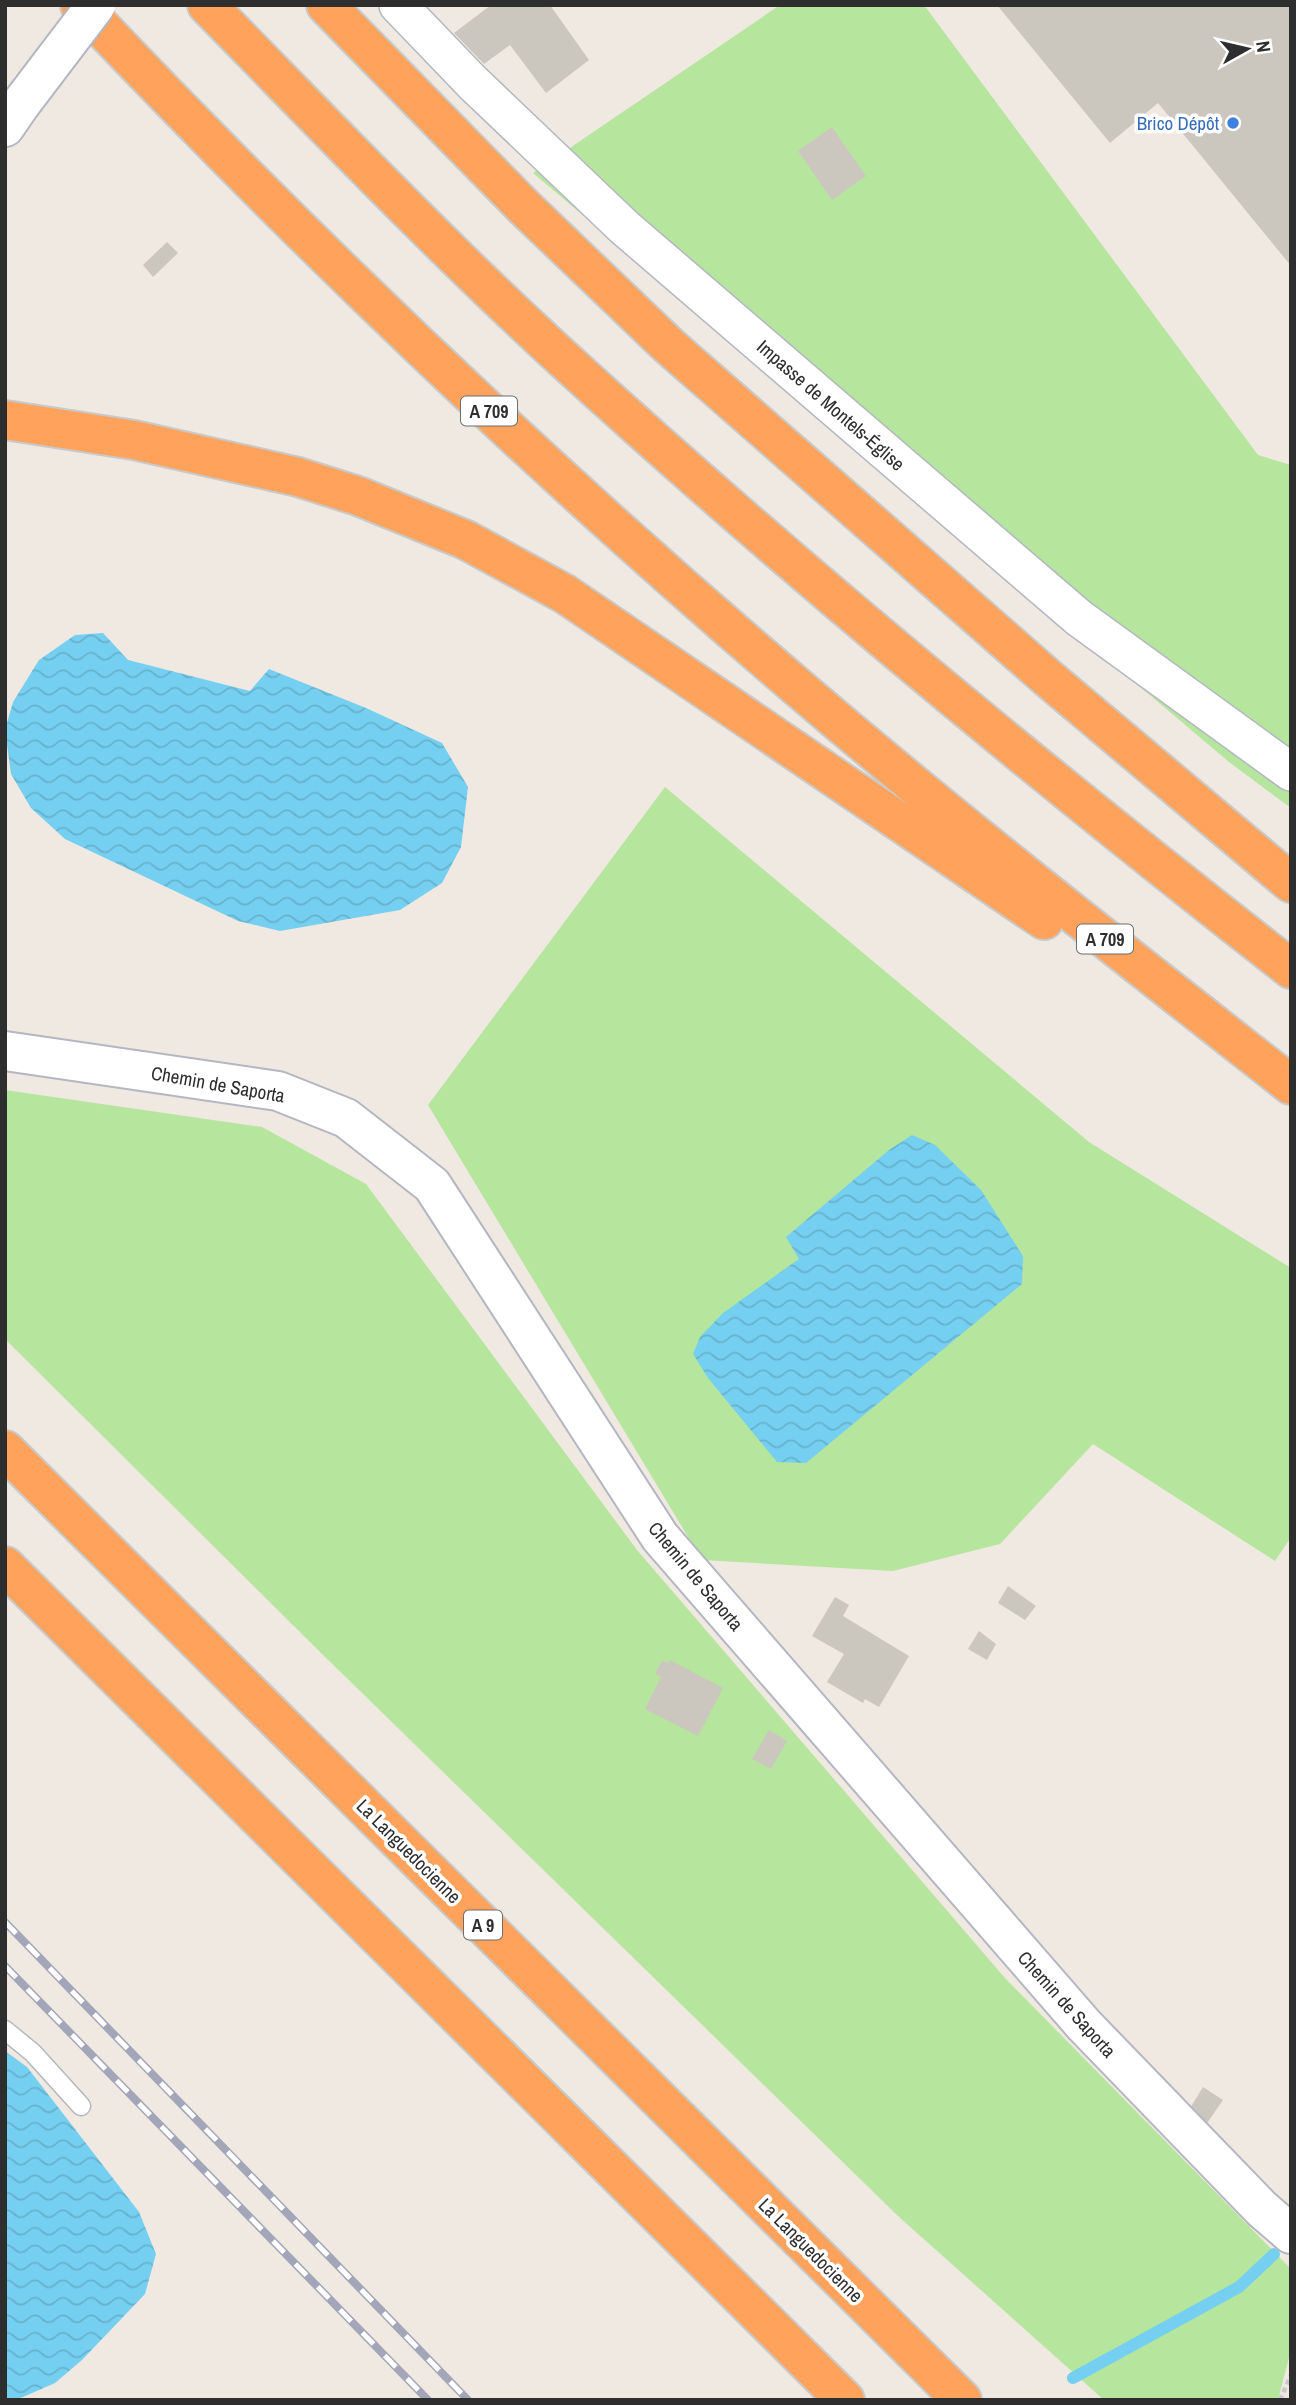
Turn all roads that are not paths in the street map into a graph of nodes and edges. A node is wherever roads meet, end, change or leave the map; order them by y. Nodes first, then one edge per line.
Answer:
1 (80, 5) edge
2 (96, 5) edge
3 (207, 5) edge
4 (326, 5) edge
5 (398, 5) edge
6 (13, 116) edge
7 (5, 420) edge
8 (1291, 772) edge
9 (1291, 883) edge
10 (1291, 969) edge
11 (5, 1051) edge
12 (1291, 1086) edge
13 (5, 1450) edge
14 (5, 1566) edge
15 (5, 2030) edge
16 (81, 2106) dead end
17 (1291, 2234) edge
18 (845, 2400) edge
19 (962, 2400) edge

1 - 12 highway, A 709
2 - 6 street, bridge
3 - 10 highway
4 - 9 highway
5 - 8 street, Impasse de Montels-Église
7 - 12 highway
11 - 17 street, Chemin de Saporta
13 - 19 highway, La Languedocienne / A 9
14 - 18 highway
15 - 16 lane

